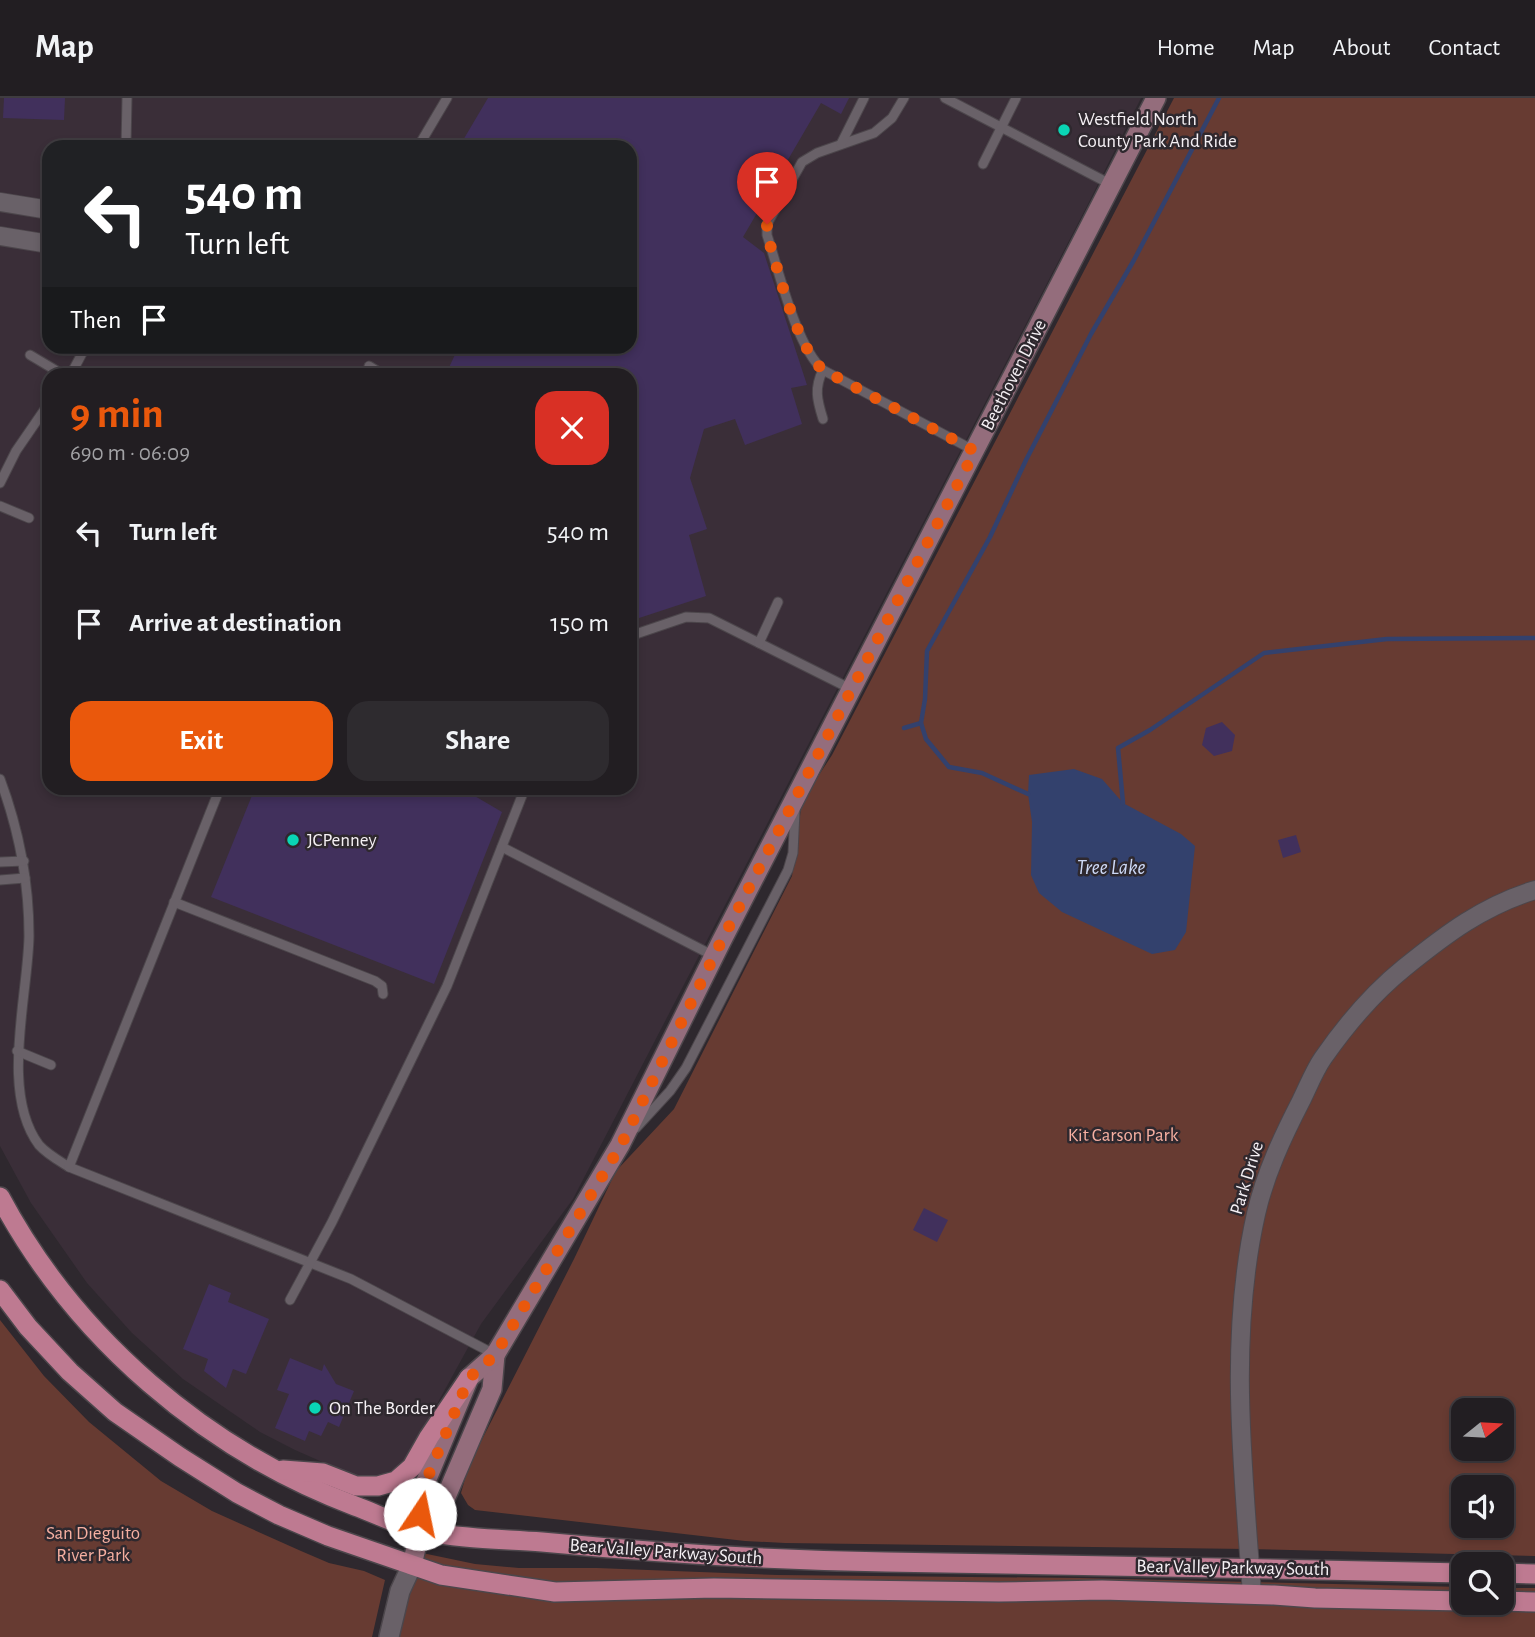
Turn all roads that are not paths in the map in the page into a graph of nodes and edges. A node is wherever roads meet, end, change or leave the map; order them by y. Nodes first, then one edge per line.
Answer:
1 (128, 98) edge
2 (447, 98) edge
3 (864, 98) edge
4 (904, 98) edge
5 (945, 98) edge
6 (1016, 98) edge
7 (1156, 98) edge
8 (1001, 128) junction
9 (126, 140) edge
10 (422, 140) edge
11 (841, 144) junction
12 (983, 164) dead end
13 (1112, 185) junction
14 (0, 202) edge
15 (42, 208) edge
16 (0, 236) edge
17 (42, 243) edge
18 (30, 355) dead end
19 (369, 366) dead end
20 (52, 368) edge
21 (372, 368) edge
22 (823, 370) junction
23 (42, 413) edge
24 (823, 419) dead end
25 (975, 451) junction
26 (0, 483) edge
27 (0, 506) edge
28 (29, 518) dead end
29 (778, 602) dead end
30 (637, 634) edge
31 (759, 643) junction
32 (852, 690) junction
33 (0, 779) edge
34 (217, 795) edge
35 (522, 795) edge
36 (795, 798) junction
37 (502, 847) junction
38 (24, 861) junction
39 (0, 862) edge
40 (26, 878) junction
41 (0, 880) edge
42 (1535, 890) edge
43 (174, 902) junction
44 (714, 956) junction
45 (383, 994) dead end
46 (17, 1051) junction
47 (51, 1065) dead end
48 (621, 1145) junction
49 (69, 1167) junction
50 (0, 1197) edge
51 (310, 1265) junction
52 (0, 1290) edge
53 (290, 1300) dead end
54 (495, 1355) junction
55 (469, 1378) junction
56 (270, 1469) junction
57 (420, 1531) junction
58 (412, 1565) junction
59 (1250, 1568) junction
60 (1451, 1573) edge
61 (1514, 1573) edge
62 (1535, 1574) edge
63 (1252, 1594) junction
64 (1451, 1601) edge
65 (1514, 1601) edge
66 (1535, 1602) edge
67 (388, 1637) edge

1 - 9 lane
2 - 10 lane
3 - 11 lane
4 - 11 lane
5 - 8 lane
6 - 8 lane
7 - 13 main road, Beethoven Drive
8 - 12 lane
8 - 13 lane
11 - 22 lane
13 - 25 main road, Beethoven Drive
14 - 15 street
16 - 17 street
18 - 20 lane
19 - 21 lane
22 - 24 lane
22 - 25 lane
23 - 26 lane
25 - 32 main road, Beethoven Drive
27 - 28 lane
29 - 31 lane
30 - 31 lane
31 - 32 lane
32 - 36 main road, Beethoven Drive
33 - 38 lane
34 - 43 lane
35 - 37 lane
36 - 44 main road, Beethoven Drive
36 - 48 lane
37 - 44 lane
37 - 51 lane
38 - 39 lane
38 - 40 lane
40 - 41 lane
40 - 46 lane
42 - 59 street, Park Drive
43 - 45 lane
43 - 49 lane
44 - 48 main road, Beethoven Drive
46 - 47 lane
46 - 49 lane
48 - 54 main road, Beethoven Drive
49 - 51 lane
50 - 56 main road, Bear Valley Parkway South
51 - 53 lane
51 - 54 lane
52 - 58 main road, Bear Valley Parkway South
54 - 55 main road, Beethoven Drive
54 - 57 main road, Beethoven Drive
55 - 56 main road
55 - 57 main road, Beethoven Drive
56 - 57 main road, Bear Valley Parkway South
57 - 58 main road, Beethoven Drive
57 - 59 main road, Bear Valley Parkway South
58 - 63 main road, Bear Valley Parkway South
58 - 67 street, Beethoven Drive
59 - 60 main road, Bear Valley Parkway South
59 - 63 street, Park Drive
61 - 62 main road
63 - 64 main road, Bear Valley Parkway South
65 - 66 main road

